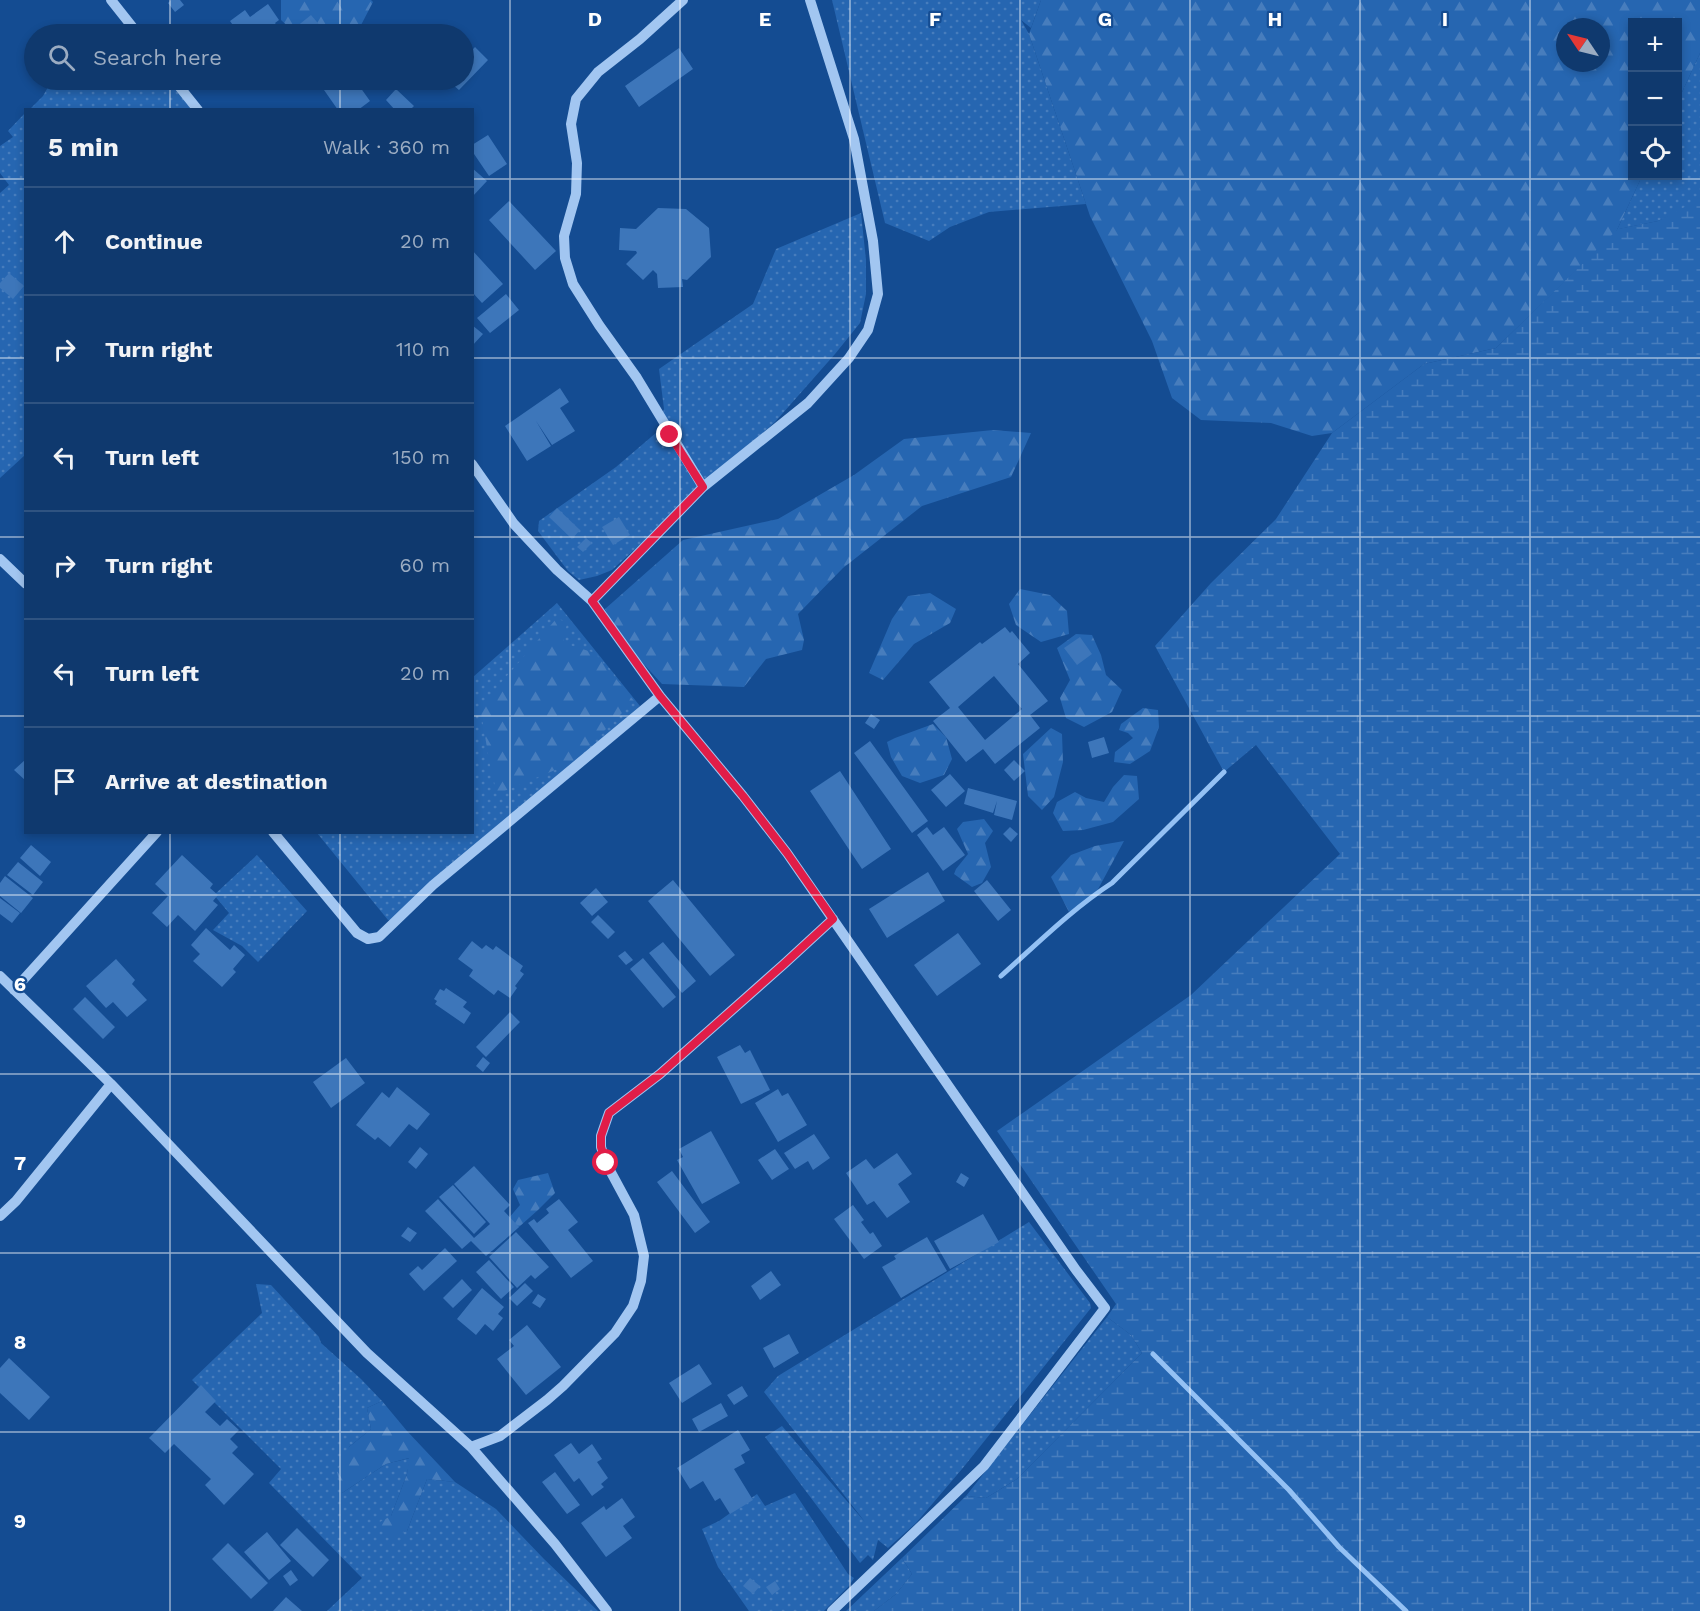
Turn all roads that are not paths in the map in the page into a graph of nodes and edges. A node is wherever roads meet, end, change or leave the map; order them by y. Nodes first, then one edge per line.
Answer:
1 (111, 0) edge
2 (683, 0) edge
3 (810, 0) edge
4 (130, 24) edge
5 (182, 90) edge
6 (196, 108) edge
7 (474, 467) edge
8 (703, 487) junction
9 (0, 559) edge
10 (24, 582) edge
11 (592, 601) junction
12 (660, 696) junction
13 (156, 834) edge
14 (275, 834) edge
15 (833, 919) junction
16 (0, 976) edge
17 (14, 990) junction
18 (111, 1084) junction
19 (0, 1216) edge
20 (471, 1446) junction
21 (608, 1611) edge
22 (832, 1611) edge

1 - 4 street
2 - 8 street
3 - 8 street
5 - 6 street
7 - 11 street
8 - 11 street
9 - 10 street
11 - 12 street
12 - 14 street
12 - 15 street
13 - 17 street
15 - 20 street
15 - 22 street
16 - 17 street
17 - 18 street
18 - 19 street
18 - 20 street
20 - 21 street

